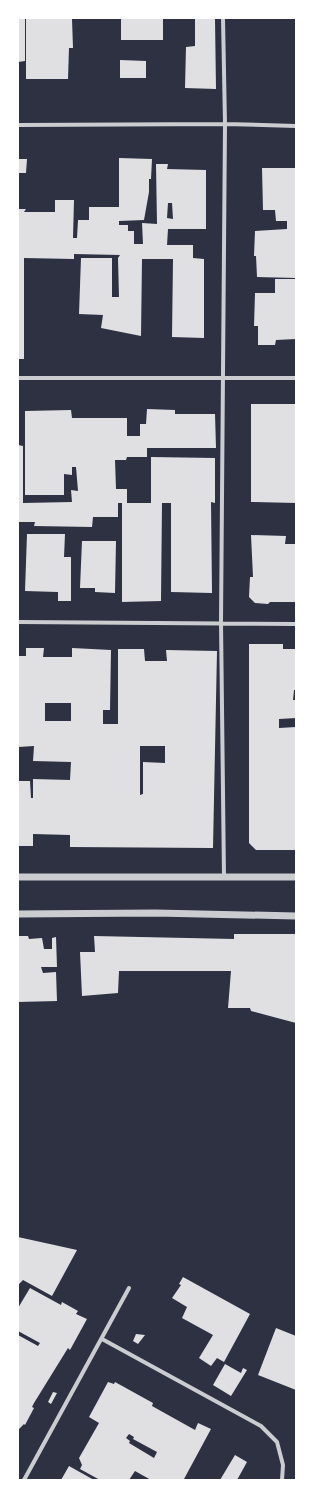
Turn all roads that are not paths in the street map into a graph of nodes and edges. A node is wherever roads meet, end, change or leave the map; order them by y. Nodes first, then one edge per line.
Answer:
1 (223, 18) edge
2 (225, 124) junction
3 (18, 125) edge
4 (296, 126) edge
5 (18, 378) edge
6 (224, 378) junction
7 (296, 378) edge
8 (18, 622) edge
9 (221, 622) junction
10 (296, 624) edge
11 (18, 877) edge
12 (224, 877) junction
13 (296, 877) edge
14 (18, 914) edge
15 (296, 916) edge
16 (129, 1288) dead end
17 (102, 1339) junction
18 (24, 1480) edge
19 (282, 1480) edge

1 - 2 street
2 - 3 street
2 - 4 street
2 - 6 street
5 - 6 street
6 - 7 street
6 - 9 street
8 - 9 street
9 - 10 street
9 - 12 street
11 - 12 street
12 - 13 street
14 - 15 street
16 - 17 street
17 - 18 street
17 - 19 street

